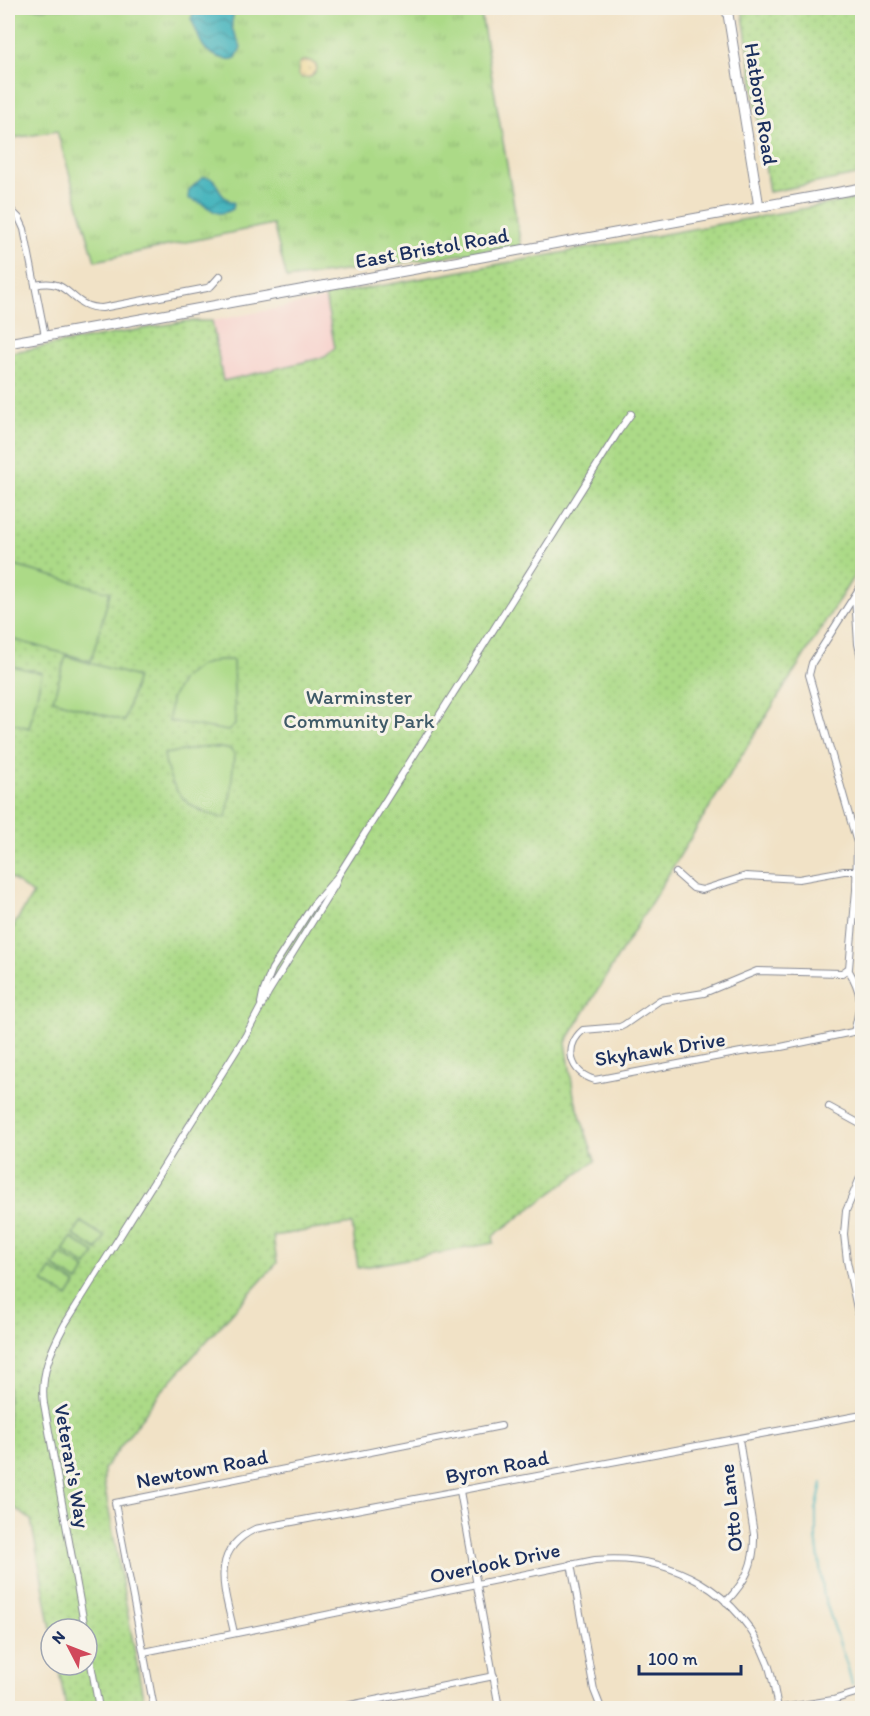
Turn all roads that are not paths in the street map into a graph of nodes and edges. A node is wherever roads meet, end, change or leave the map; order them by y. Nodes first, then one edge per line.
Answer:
1 (727, 8) edge
2 (862, 188) edge
3 (8, 207) edge
4 (759, 207) junction
5 (220, 276) dead end
6 (35, 285) junction
7 (45, 336) junction
8 (8, 343) edge
9 (631, 414) dead end
10 (862, 584) edge
11 (855, 596) junction
12 (862, 663) edge
13 (860, 853) edge
14 (857, 871) junction
15 (676, 873) dead end
16 (847, 970) junction
17 (862, 1030) edge
18 (854, 1032) junction
19 (829, 1107) dead end
20 (862, 1125) edge
21 (862, 1173) edge
22 (861, 1316) edge
23 (862, 1332) edge
24 (862, 1415) edge
25 (501, 1426) dead end
26 (740, 1439) junction
27 (460, 1491) junction
28 (571, 1564) junction
29 (478, 1583) junction
30 (726, 1602) junction
31 (83, 1617) edge
32 (234, 1633) junction
33 (144, 1652) junction
34 (494, 1676) junction
35 (93, 1677) edge
36 (862, 1691) edge
37 (99, 1708) edge
38 (154, 1708) edge
39 (335, 1708) edge
40 (499, 1708) edge
41 (601, 1708) edge
42 (780, 1708) edge

1 - 4 main road, Hatboro Road
2 - 4 main road, East Bristol Road
3 - 6 street
4 - 7 main road, East Bristol Road
5 - 6 street
6 - 7 street
7 - 8 main road, East Bristol Road
9 - 31 street, Veteran's Way
10 - 11 street
11 - 12 street
11 - 13 street
13 - 14 street
14 - 15 street
14 - 16 street
16 - 18 street
16 - 18 street, Skyhawk Drive
17 - 18 street, Skyhawk Drive
19 - 20 street
21 - 22 street
22 - 23 street
24 - 26 street, Byron Road
25 - 33 street, Newtown Road
26 - 27 street, Byron Road
26 - 30 street, Otto Lane
27 - 29 street
27 - 32 street, Byron Road
28 - 29 street, Overlook Drive
28 - 30 street, Overlook Drive
28 - 41 street
29 - 32 street, Overlook Drive
29 - 34 street
30 - 42 street, Overlook Drive
32 - 33 street, Overlook Drive
33 - 38 street, Newtown Road
34 - 39 street
34 - 40 street
35 - 37 street
36 - 42 street

